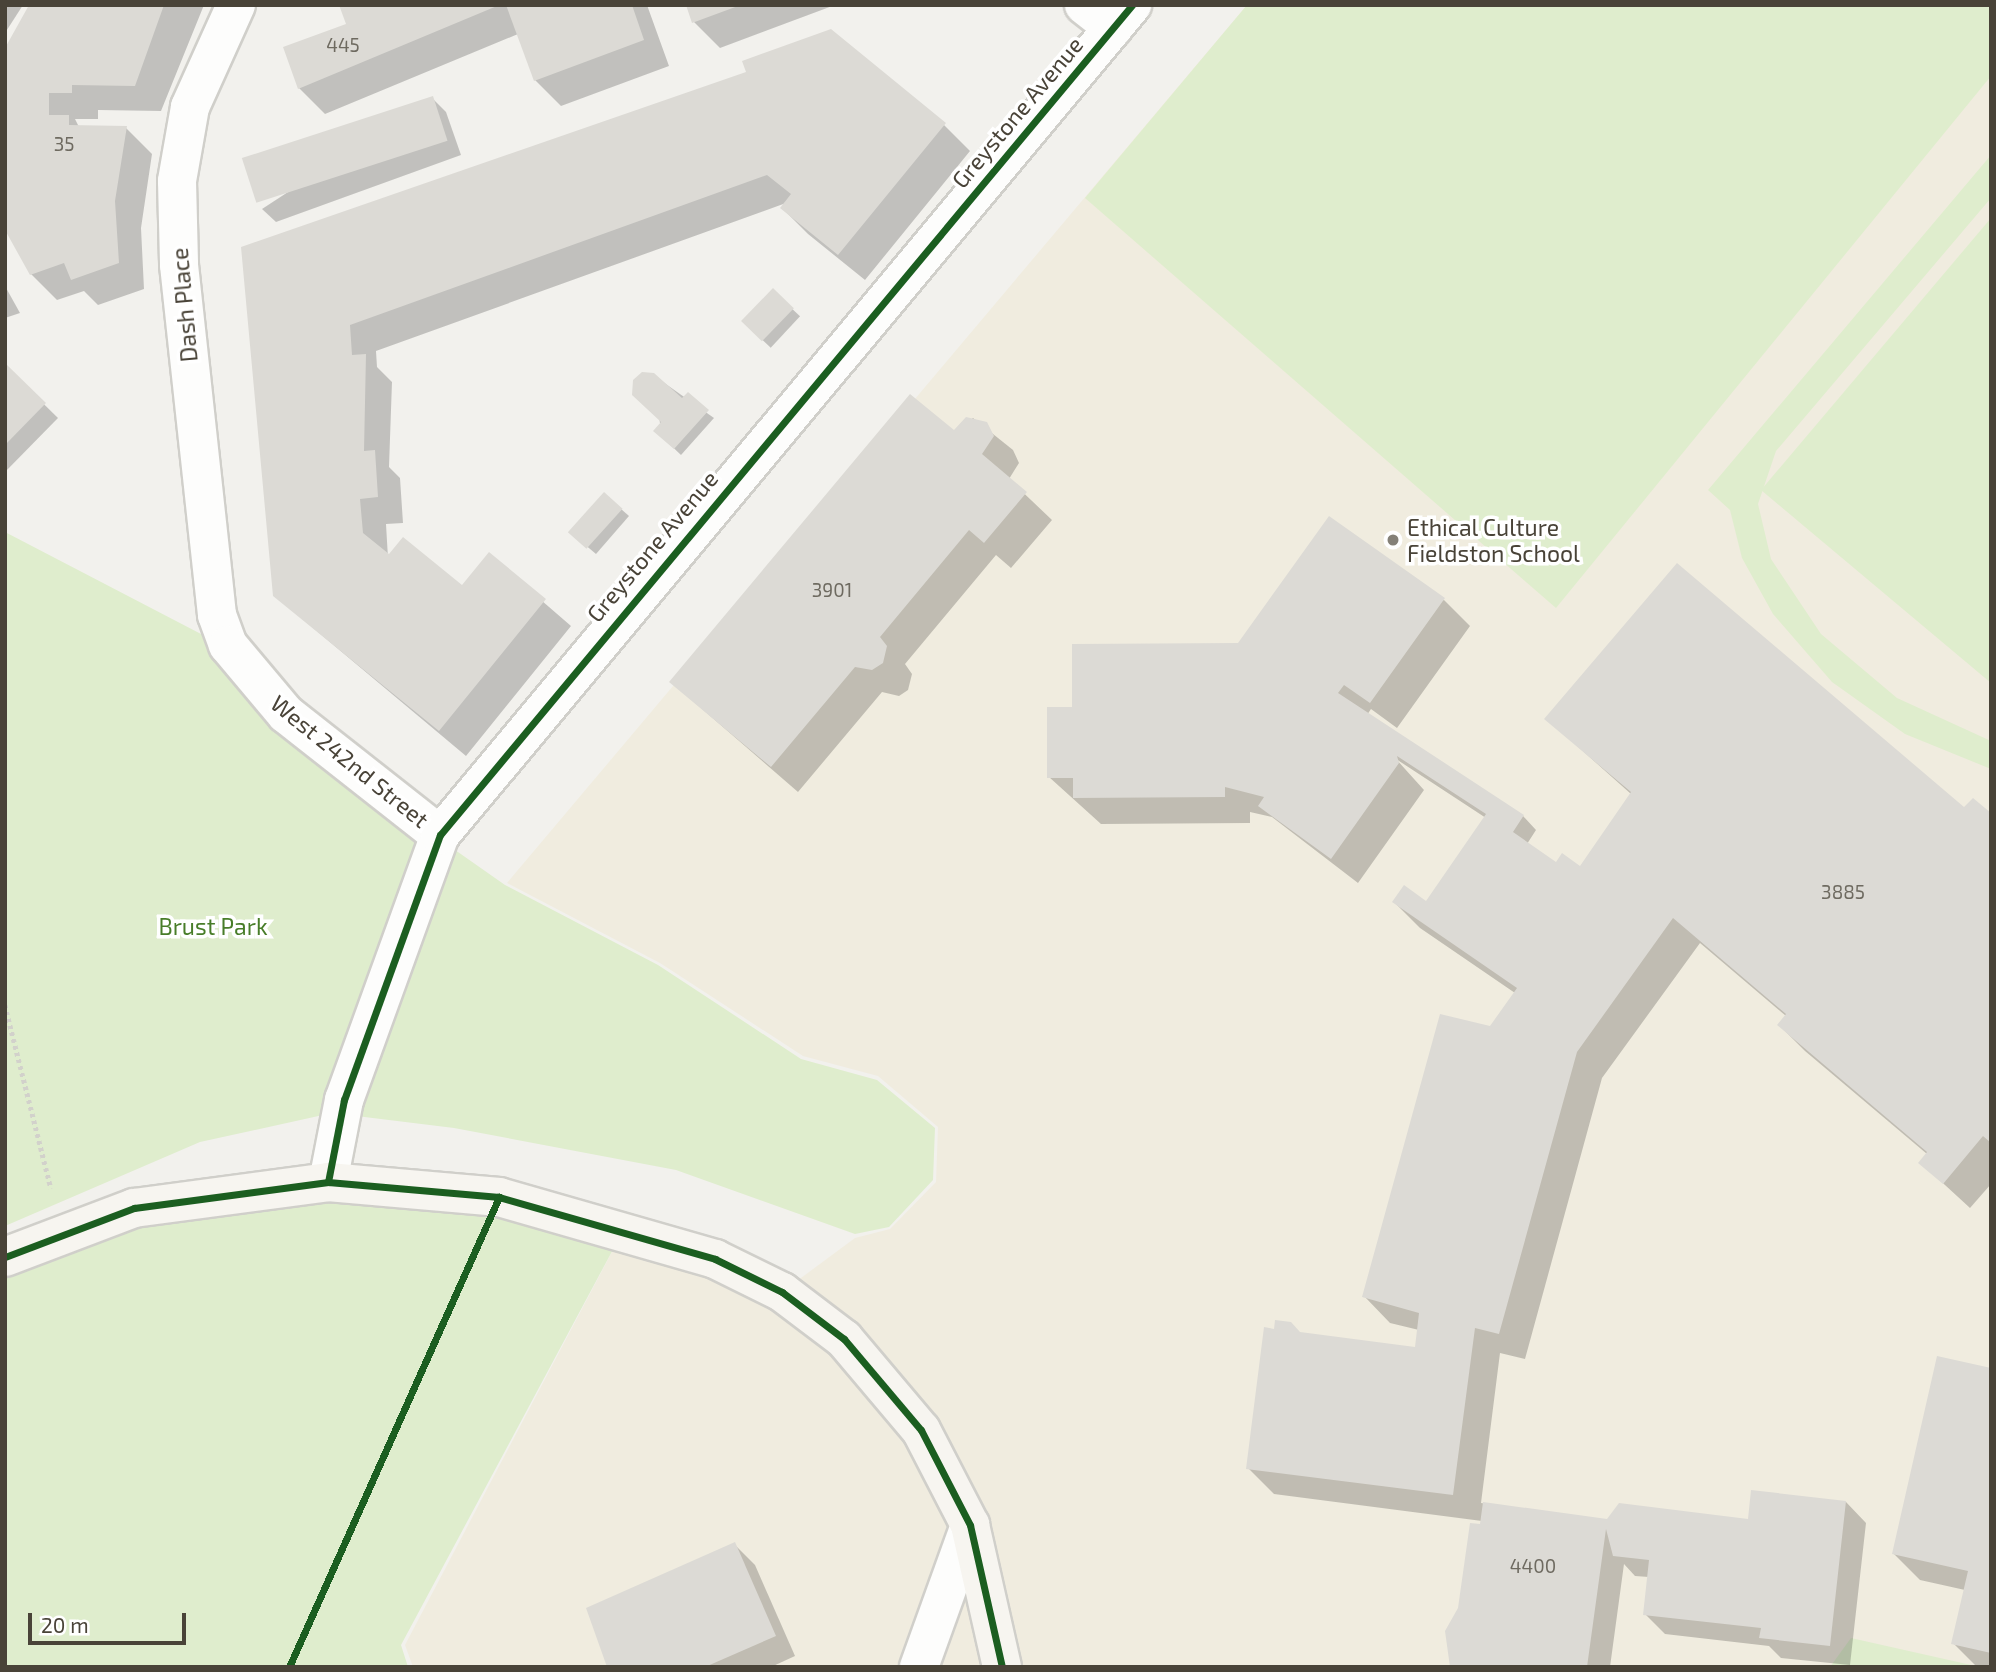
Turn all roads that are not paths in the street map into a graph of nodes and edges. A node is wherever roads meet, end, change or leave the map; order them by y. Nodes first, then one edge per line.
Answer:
1 (236, 5) edge
2 (1110, 13) edge
3 (217, 615) joint
4 (440, 835) junction
5 (328, 1182) junction
6 (5, 1257) edge
7 (970, 1525) junction
8 (919, 1667) edge
9 (1002, 1667) edge

1 - 3 street, Dash Place
2 - 4 street, Greystone Avenue
3 - 4 street, West 242nd Street
4 - 5 street, Greystone Avenue
5 - 6 street
5 - 7 street
7 - 8 street
7 - 9 street

